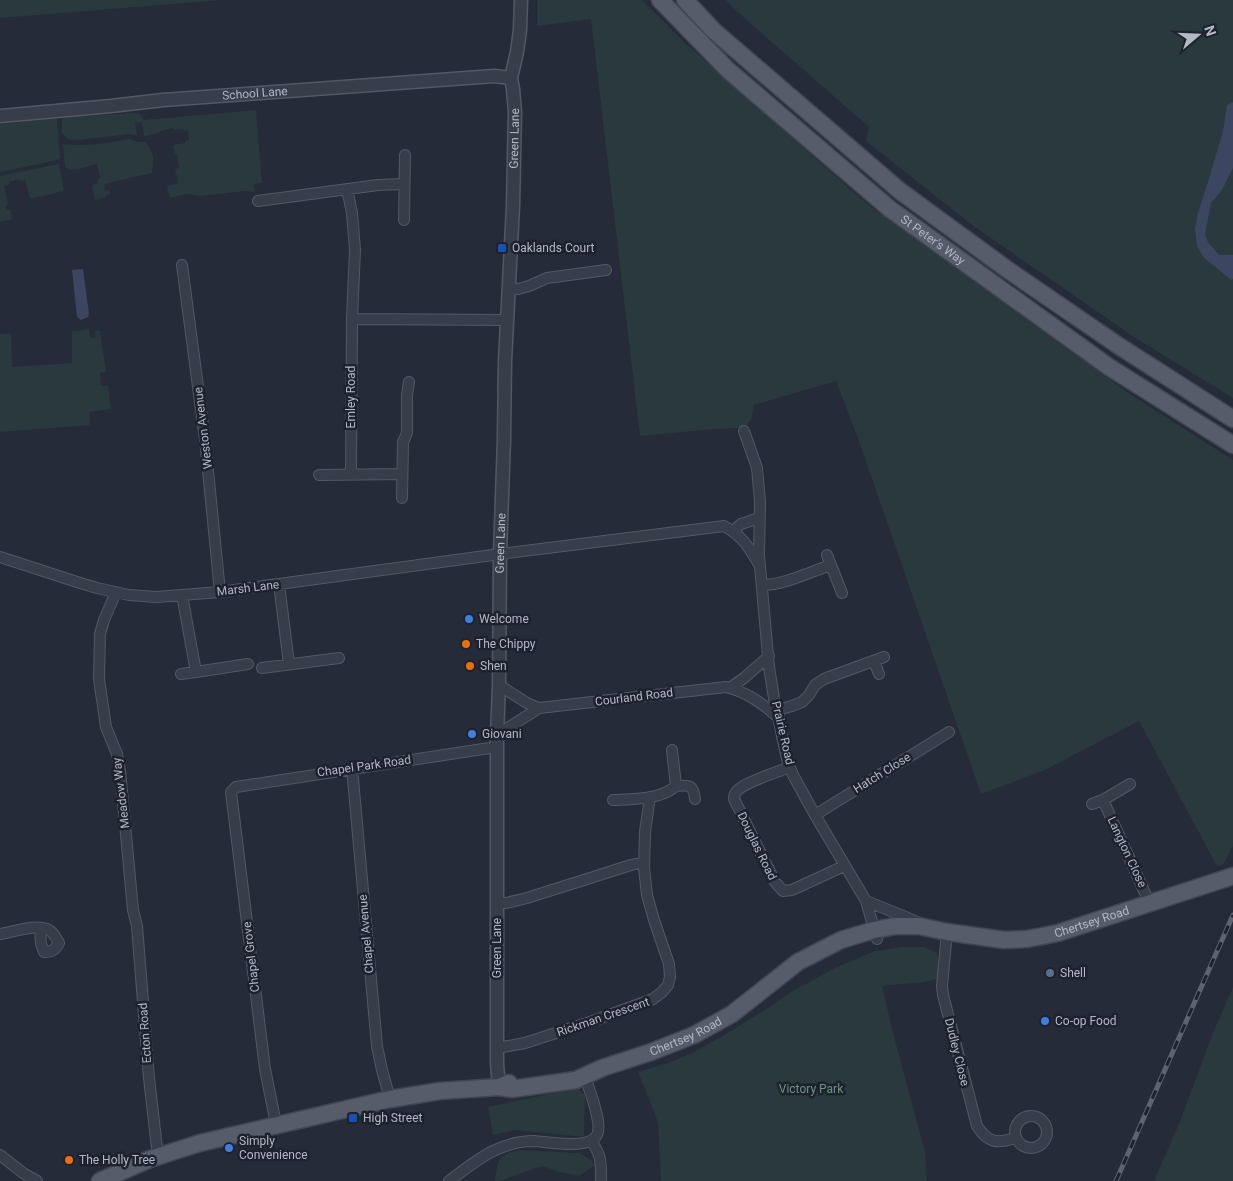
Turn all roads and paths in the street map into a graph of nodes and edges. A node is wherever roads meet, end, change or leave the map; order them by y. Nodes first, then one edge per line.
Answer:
1 (521, 0) edge
2 (660, 0) edge
3 (685, 0) edge
4 (511, 78) junction
5 (0, 116) edge
6 (405, 155) dead end
7 (404, 184) junction
8 (347, 189) junction
9 (258, 200) dead end
10 (404, 220) dead end
11 (182, 265) dead end
12 (606, 270) dead end
13 (510, 288) junction
14 (352, 319) junction
15 (508, 320) junction
16 (410, 382) dead end
17 (1233, 418) edge
18 (744, 431) dead end
19 (1233, 445) edge
20 (402, 474) junction
21 (319, 475) dead end
22 (351, 475) junction
23 (402, 498) dead end
24 (759, 518) junction
25 (733, 531) junction
26 (500, 554) junction
27 (0, 557) edge
28 (760, 566) junction
29 (279, 584) junction
30 (762, 585) junction
31 (116, 592) junction
32 (220, 592) junction
33 (842, 593) dead end
34 (182, 595) junction
35 (768, 656) junction
36 (339, 658) dead end
37 (248, 664) dead end
38 (289, 664) junction
39 (262, 668) dead end
40 (196, 672) junction
41 (182, 674) dead end
42 (879, 674) dead end
43 (499, 685) junction
44 (730, 688) junction
45 (539, 708) junction
46 (778, 714) junction
47 (948, 732) dead end
48 (496, 741) junction
49 (672, 750) dead end
50 (790, 767) junction
51 (352, 768) junction
52 (1130, 784) dead end
53 (676, 786) junction
54 (232, 789) joint
55 (650, 797) junction
56 (695, 799) dead end
57 (613, 800) dead end
58 (1103, 800) junction
59 (1092, 804) dead end
60 (815, 815) junction
61 (644, 862) junction
62 (844, 866) junction
63 (1233, 876) edge
64 (866, 901) junction
65 (496, 903) junction
66 (1150, 904) junction
67 (133, 910) joint
68 (919, 926) junction
69 (40, 928) dead end
70 (947, 932) junction
71 (0, 934) edge
72 (875, 935) junction
73 (497, 1048) junction
74 (586, 1076) junction
75 (499, 1087) junction
76 (390, 1100) junction
77 (276, 1124) junction
78 (1015, 1138) dead end
79 (592, 1141) junction
80 (0, 1155) edge
81 (160, 1156) junction
82 (37, 1181) edge
83 (100, 1181) edge
84 (449, 1181) edge
85 (601, 1181) edge

1 - 4 street, Green Lane
2 - 19 main road, St Peter's Way
3 - 17 main road, St Peter's Way
4 - 5 street, School Lane
4 - 13 street, Green Lane
6 - 7 street
7 - 8 street
7 - 10 street
8 - 9 street
8 - 14 street, Emley Road
11 - 32 street, Weston Avenue
12 - 13 street
13 - 15 street, Green Lane
14 - 15 street
14 - 22 street, Emley Road
15 - 26 street, Green Lane
16 - 20 street
18 - 24 street, Prairie Road
20 - 22 street
20 - 23 street
21 - 22 street
24 - 25 street
24 - 28 street, Prairie Road
25 - 26 street
25 - 28 street, Prairie Road
26 - 29 street, Marsh Lane
26 - 43 street, Green Lane
27 - 31 street, Marsh Lane
28 - 30 street, Prairie Road
29 - 32 street, Marsh Lane
29 - 38 street
30 - 33 street
30 - 35 street, Prairie Road
31 - 34 street, Marsh Lane
31 - 67 street, Meadow Way
32 - 34 street, Marsh Lane
34 - 40 street
35 - 44 street
35 - 46 street, Prairie Road
36 - 38 street
37 - 40 street
38 - 39 street
40 - 41 street
42 - 46 street
43 - 45 street
43 - 48 street, Green Lane
44 - 45 street, Courland Road
44 - 46 street, Courland Road
45 - 48 street, Courland Road
46 - 50 street, Prairie Road
47 - 60 street, Hatch Close
48 - 51 street, Chapel Park Road
48 - 65 street, Green Lane
49 - 53 street
50 - 60 street, Prairie Road
50 - 62 street, Douglas Road
51 - 54 street, Chapel Park Road
51 - 76 street, Chapel Avenue
52 - 58 street, Langton Close
53 - 55 street
53 - 56 street
54 - 77 street, Chapel Grove
55 - 57 street
55 - 61 street, Rickman Crescent
58 - 59 street, Langton Close
58 - 66 street, Langton Close
60 - 62 street, Prairie Road
61 - 65 street
61 - 73 street, Rickman Crescent
62 - 64 street, Prairie Road
63 - 66 main road, Chertsey Road
64 - 68 street
64 - 72 street, Prairie Road
65 - 73 street, Green Lane
66 - 70 main road, Chertsey Road
67 - 81 street, Ecton Road
68 - 70 main road, Chertsey Road
68 - 72 main road, Chertsey Road
69 - 71 street
70 - 72 main road, Chertsey Road
70 - 78 street, Dudley Close
72 - 74 main road, Chertsey Road
73 - 75 street, Green Lane
74 - 75 main road, Chertsey Road
74 - 79 street
75 - 76 main road
76 - 77 main road
77 - 81 main road
79 - 84 street
79 - 85 street
80 - 82 street
81 - 83 main road

